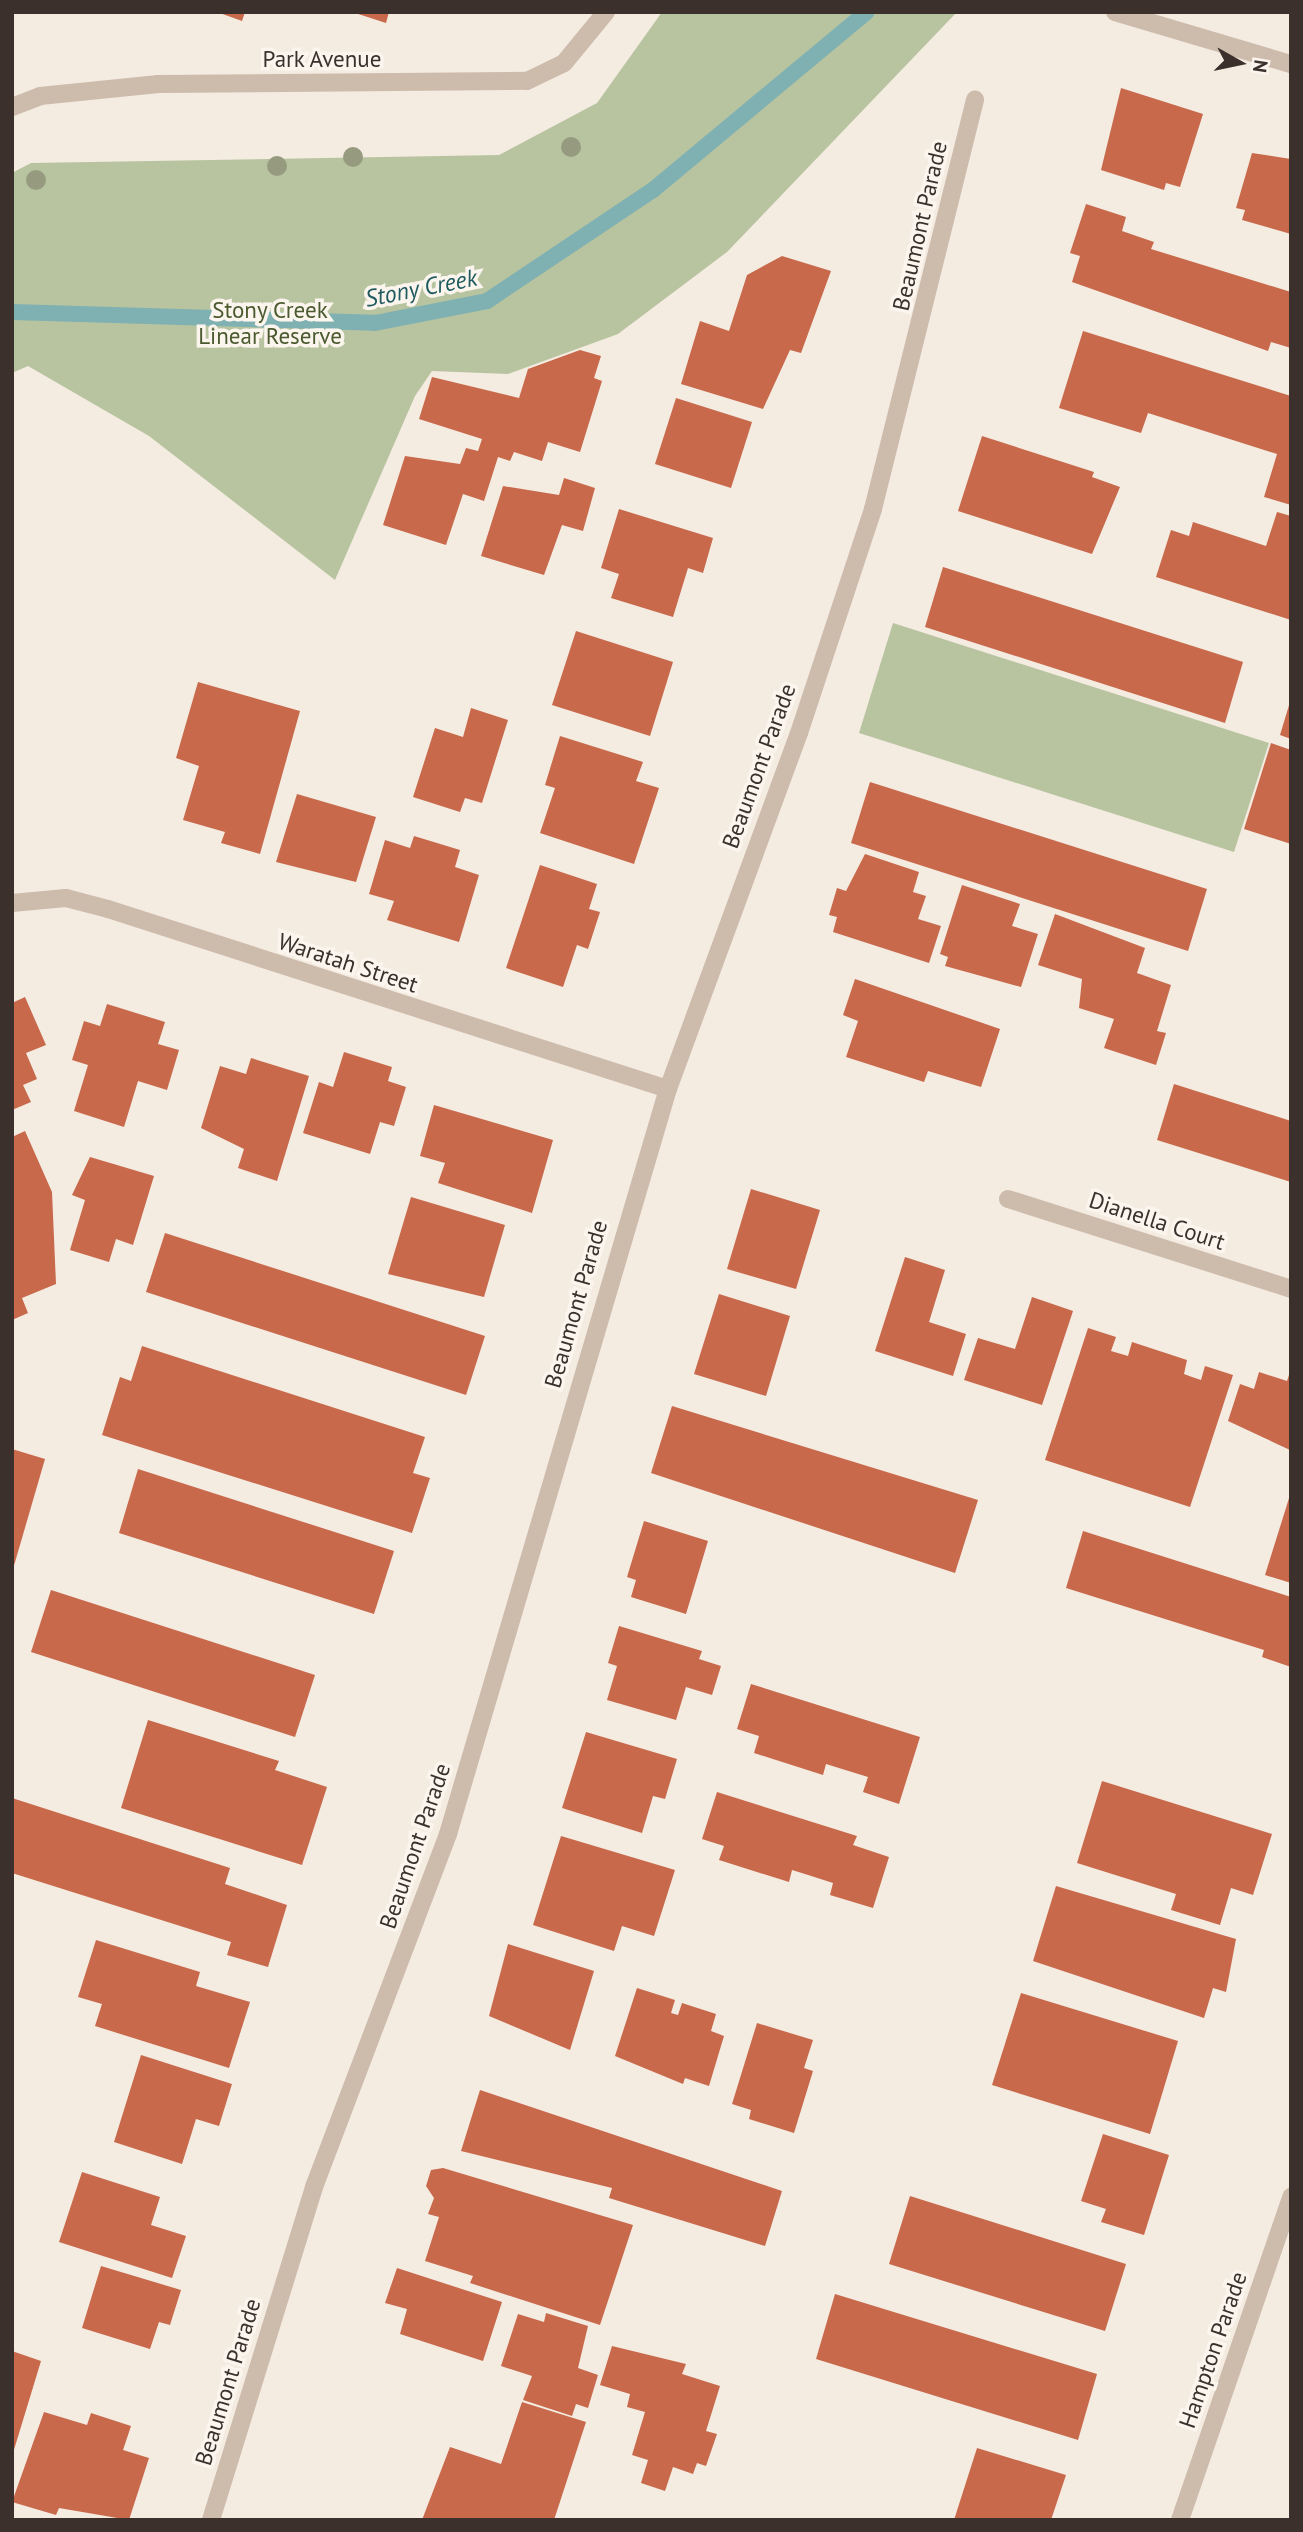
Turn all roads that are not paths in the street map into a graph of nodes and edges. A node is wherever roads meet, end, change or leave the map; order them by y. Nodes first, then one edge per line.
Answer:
1 (606, 12) edge
2 (1115, 12) edge
3 (1291, 64) edge
4 (975, 99) dead end
5 (12, 107) edge
6 (12, 903) edge
7 (668, 1088) junction
8 (1008, 1199) dead end
9 (1291, 1289) edge
10 (1291, 2197) edge
11 (211, 2520) edge
12 (1180, 2520) edge

1 - 5 street, Park Avenue
2 - 3 street
4 - 7 street, Beaumont Parade
6 - 7 street, Waratah Street
7 - 11 street, Beaumont Parade
8 - 9 street, Dianella Court
10 - 12 street, Hampton Parade

